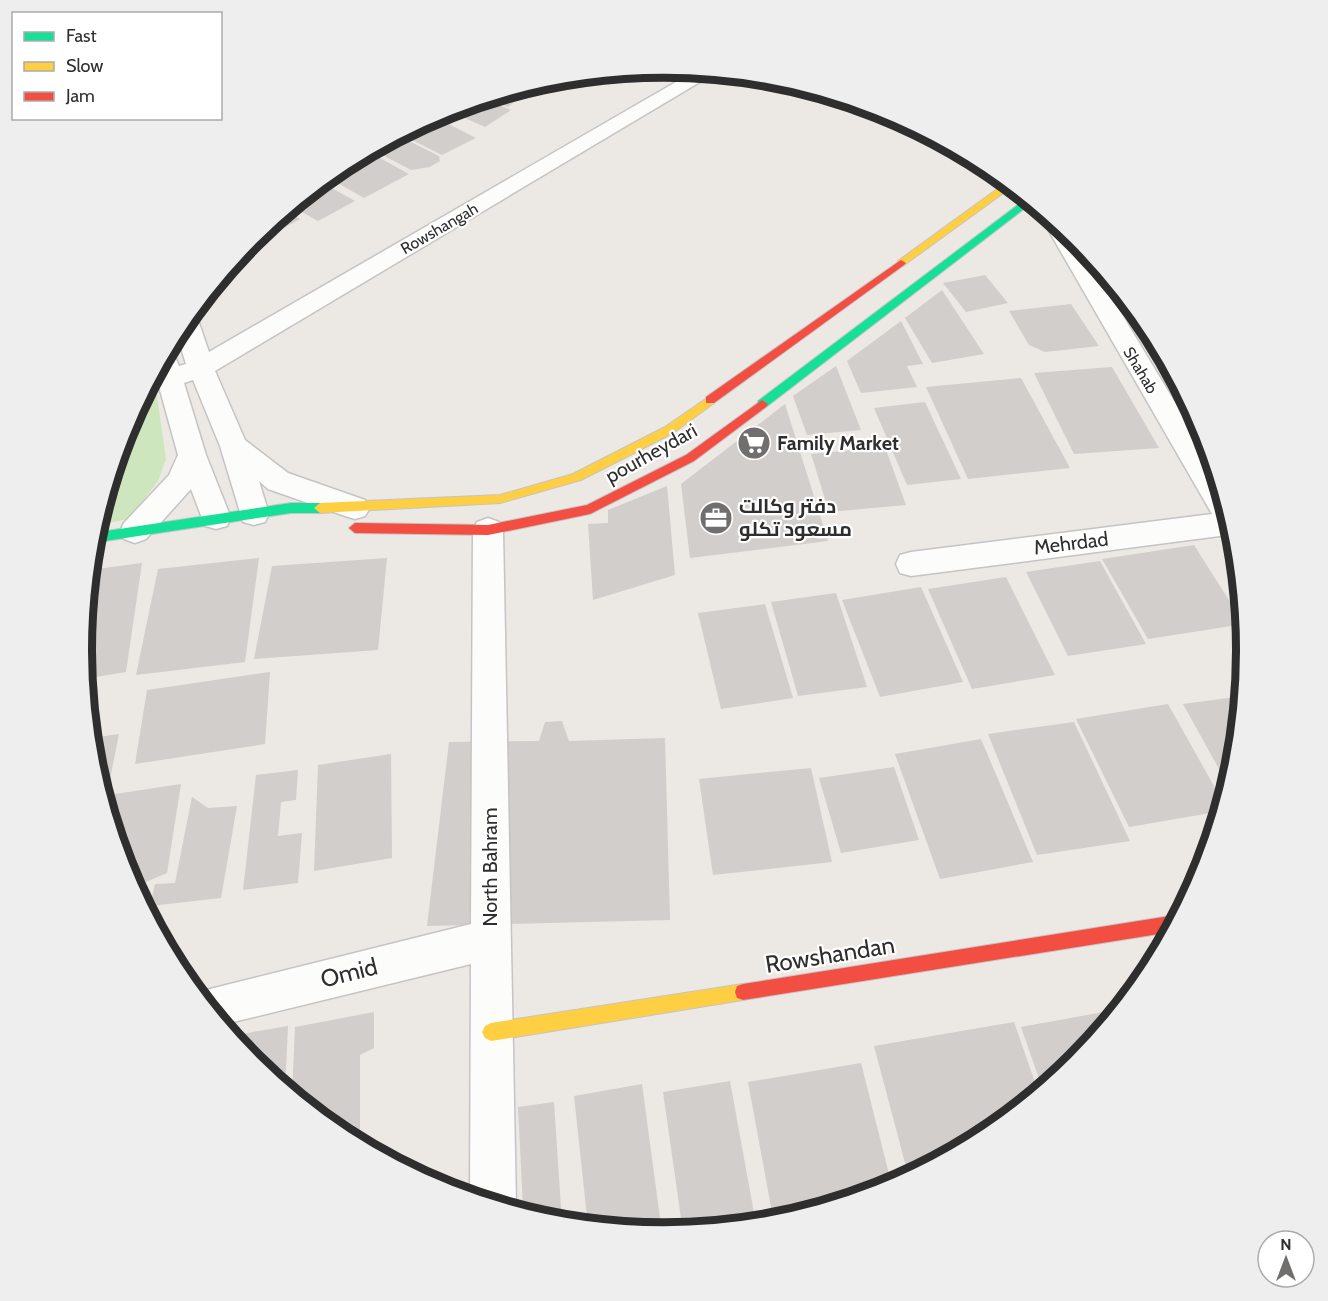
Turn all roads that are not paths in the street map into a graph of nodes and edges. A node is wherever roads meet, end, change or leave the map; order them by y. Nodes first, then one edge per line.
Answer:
1 (693, 79) edge
2 (1003, 189) edge
3 (1023, 205) edge
4 (1087, 266) edge
5 (189, 331) edge
6 (167, 367) edge
7 (201, 368) junction
8 (234, 446) junction
9 (192, 455) junction
10 (1213, 489) edge
11 (254, 514) junction
12 (216, 518) junction
13 (347, 518) junction
14 (1221, 522) edge
15 (283, 526) dead end
16 (488, 530) junction
17 (135, 531) junction
18 (104, 536) edge
19 (911, 564) dead end
20 (1166, 925) edge
21 (491, 939) junction
22 (216, 1006) edge
23 (491, 1032) junction
24 (492, 1196) edge

1 - 7 street, Rowshangah
2 - 13 main road, pourheydari
3 - 16 main road, pourheydari
4 - 10 street, Shahab
5 - 7 street
6 - 7 street, Rowshangah
6 - 9 street
7 - 8 street
8 - 11 street
8 - 13 street
9 - 12 street
9 - 17 street
11 - 12 main road, pourheydari
11 - 13 main road, pourheydari
11 - 15 main road, pourheydari
12 - 17 main road, pourheydari
13 - 16 main road, pourheydari
14 - 19 street, Mehrdad
16 - 21 street, North Bahram
17 - 18 main road, pourheydari
20 - 23 main road, Rowshandan
21 - 22 street, Omid
21 - 23 street, North Bahram
23 - 24 street, North Bahram

